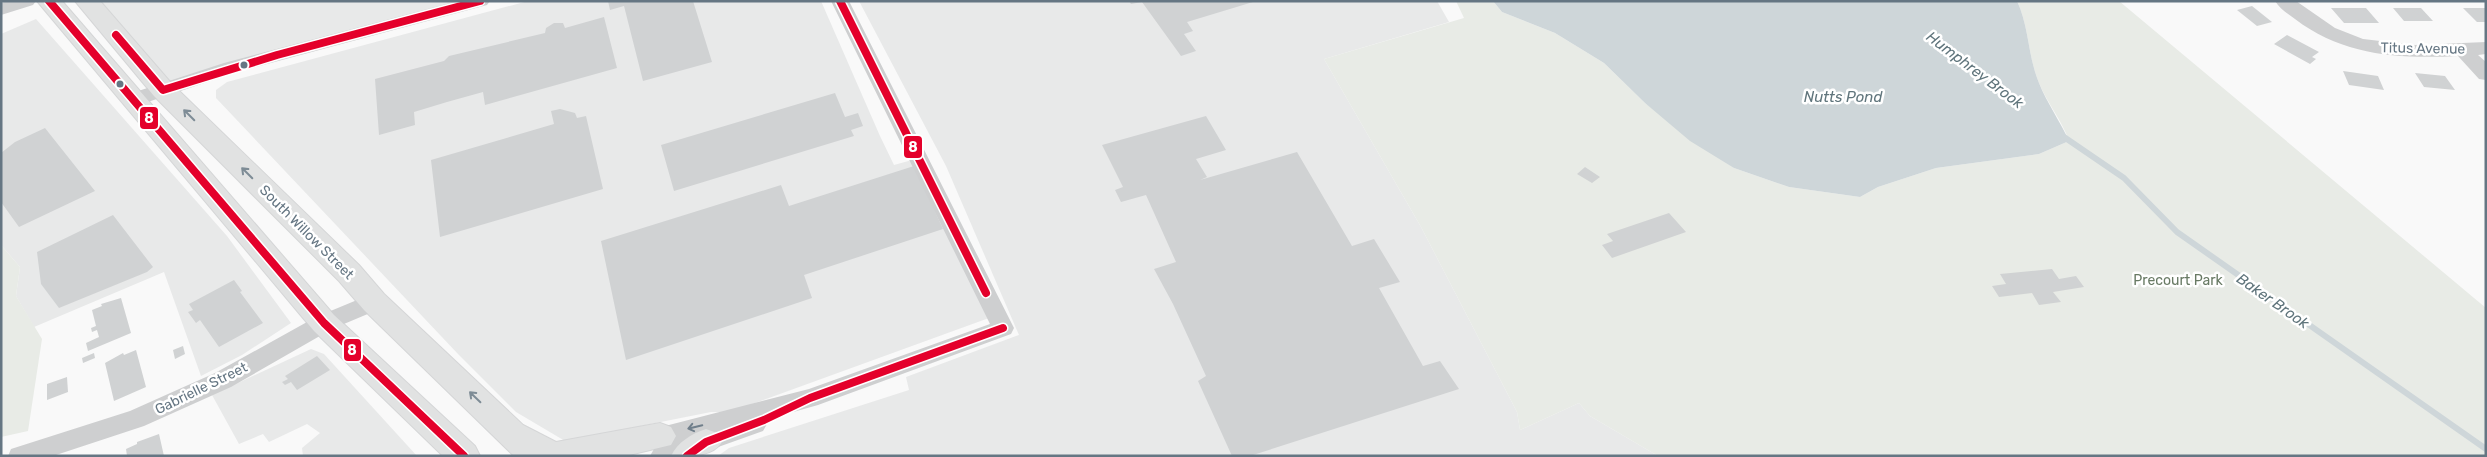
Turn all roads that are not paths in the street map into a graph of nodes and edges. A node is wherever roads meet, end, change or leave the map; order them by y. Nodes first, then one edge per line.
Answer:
1 (27, 1) edge
2 (49, 1) edge
3 (87, 1) edge
4 (481, 1) edge
5 (840, 1) edge
6 (2284, 1) edge
7 (1, 9) edge
8 (2486, 48) edge
9 (2463, 50) junction
10 (2486, 74) edge
11 (164, 90) junction
12 (133, 100) junction
13 (374, 302) junction
14 (324, 324) junction
15 (810, 398) junction
16 (506, 428) junction
17 (661, 446) edge
18 (696, 449) edge
19 (20, 456) edge
20 (464, 456) edge
21 (535, 456) edge
22 (615, 456) edge

1 - 7 street
2 - 12 main road
3 - 11 main road, South Willow Street
4 - 11 street
5 - 15 street
6 - 9 street, Titus Avenue
8 - 9 street, Titus Avenue
9 - 10 street
11 - 12 street
13 -> 11 main road, South Willow Street
12 - 14 main road
13 - 14 street, Gabrielle Street
16 -> 13 main road, South Willow Street
14 - 19 street, Gabrielle Street
14 - 20 main road
15 -> 17 street
15 - 18 street
16 - 17 main road
16 - 21 main road, South Willow Street
17 - 18 street
17 - 22 street

